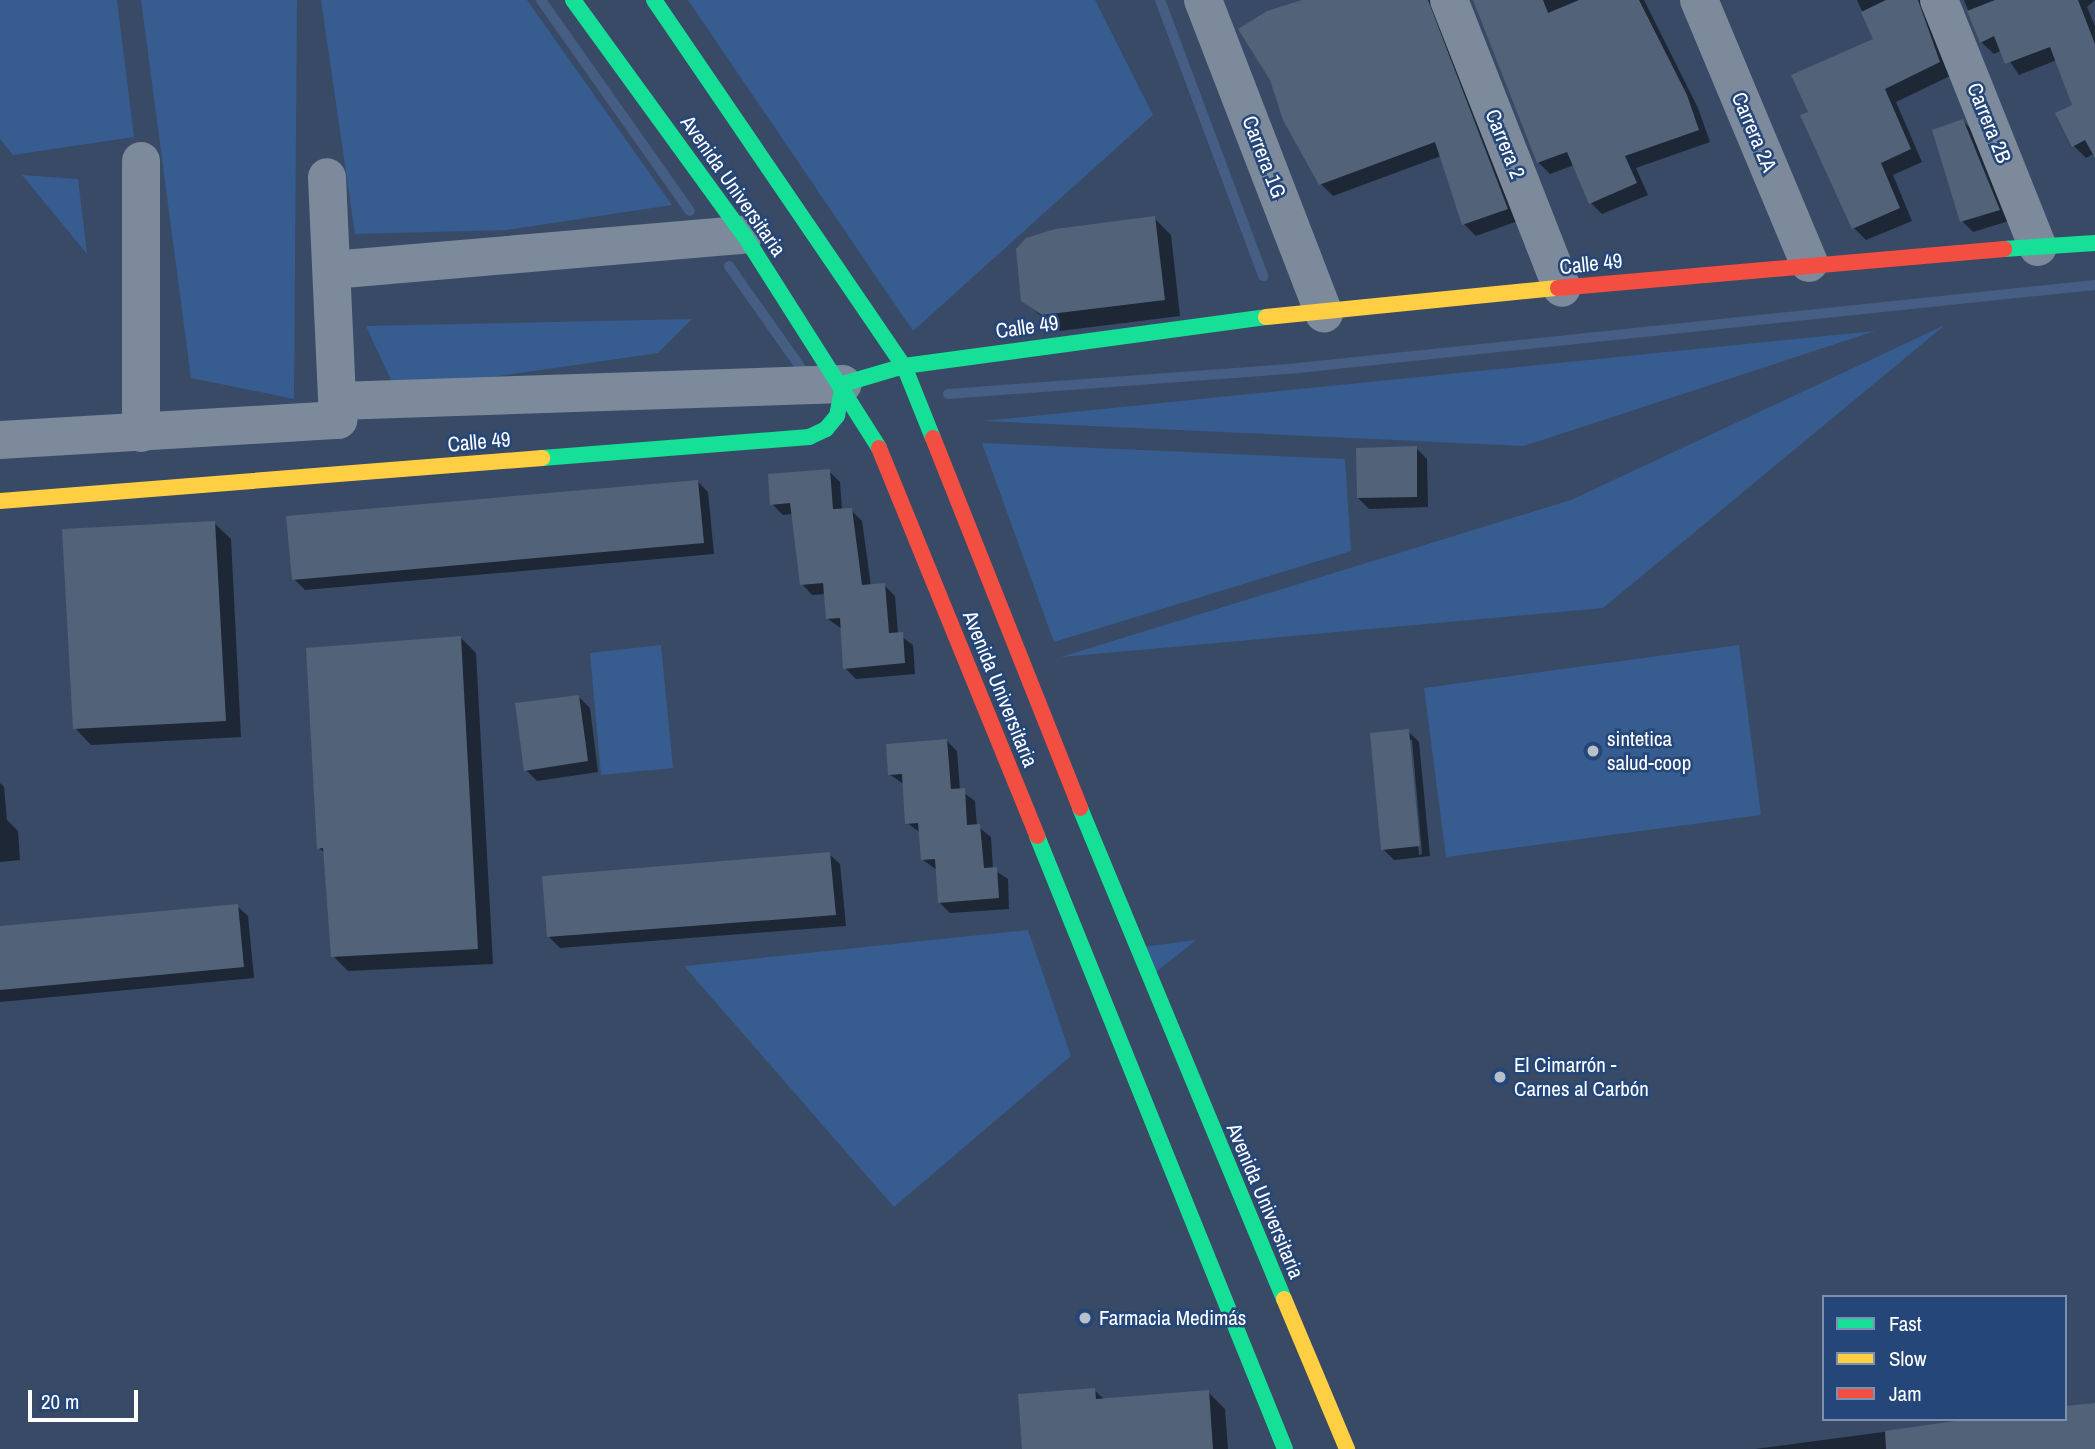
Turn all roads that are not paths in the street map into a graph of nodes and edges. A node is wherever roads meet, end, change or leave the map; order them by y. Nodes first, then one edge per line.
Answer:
1 (573, 0) edge
2 (654, 0) edge
3 (1203, 0) edge
4 (1449, 0) edge
5 (1699, 0) edge
6 (1939, 0) edge
7 (141, 161) dead end
8 (327, 177) dead end
9 (744, 235) junction
10 (2095, 243) edge
11 (2038, 247) junction
12 (1809, 263) junction
13 (332, 270) junction
14 (1562, 288) junction
15 (1324, 313) junction
16 (904, 366) junction
17 (843, 384) junction
18 (338, 401) junction
19 (141, 433) junction
20 (0, 440) edge
21 (0, 502) edge
22 (1284, 1449) edge
23 (1347, 1449) edge

1 - 9 main road, Avenida Universitaria
2 - 16 main road, Avenida Universitaria
3 - 15 street, Carrera 1G
4 - 14 street, Carrera 2
5 - 12 street, Carrera 2A
6 - 11 street, Carrera 2B
7 - 19 street
8 - 13 street
9 - 13 street
9 - 17 main road, Avenida Universitaria
10 - 11 main road, Calle 49
11 - 12 main road, Calle 49
12 - 14 main road, Calle 49
13 - 18 street
14 - 15 main road, Calle 49
15 - 16 main road, Calle 49
16 - 17 main road, Calle 49
16 - 23 main road, Avenida Universitaria
17 - 18 street
17 - 21 main road, Calle 49
17 - 22 main road, Avenida Universitaria
18 - 19 street
19 - 20 street

